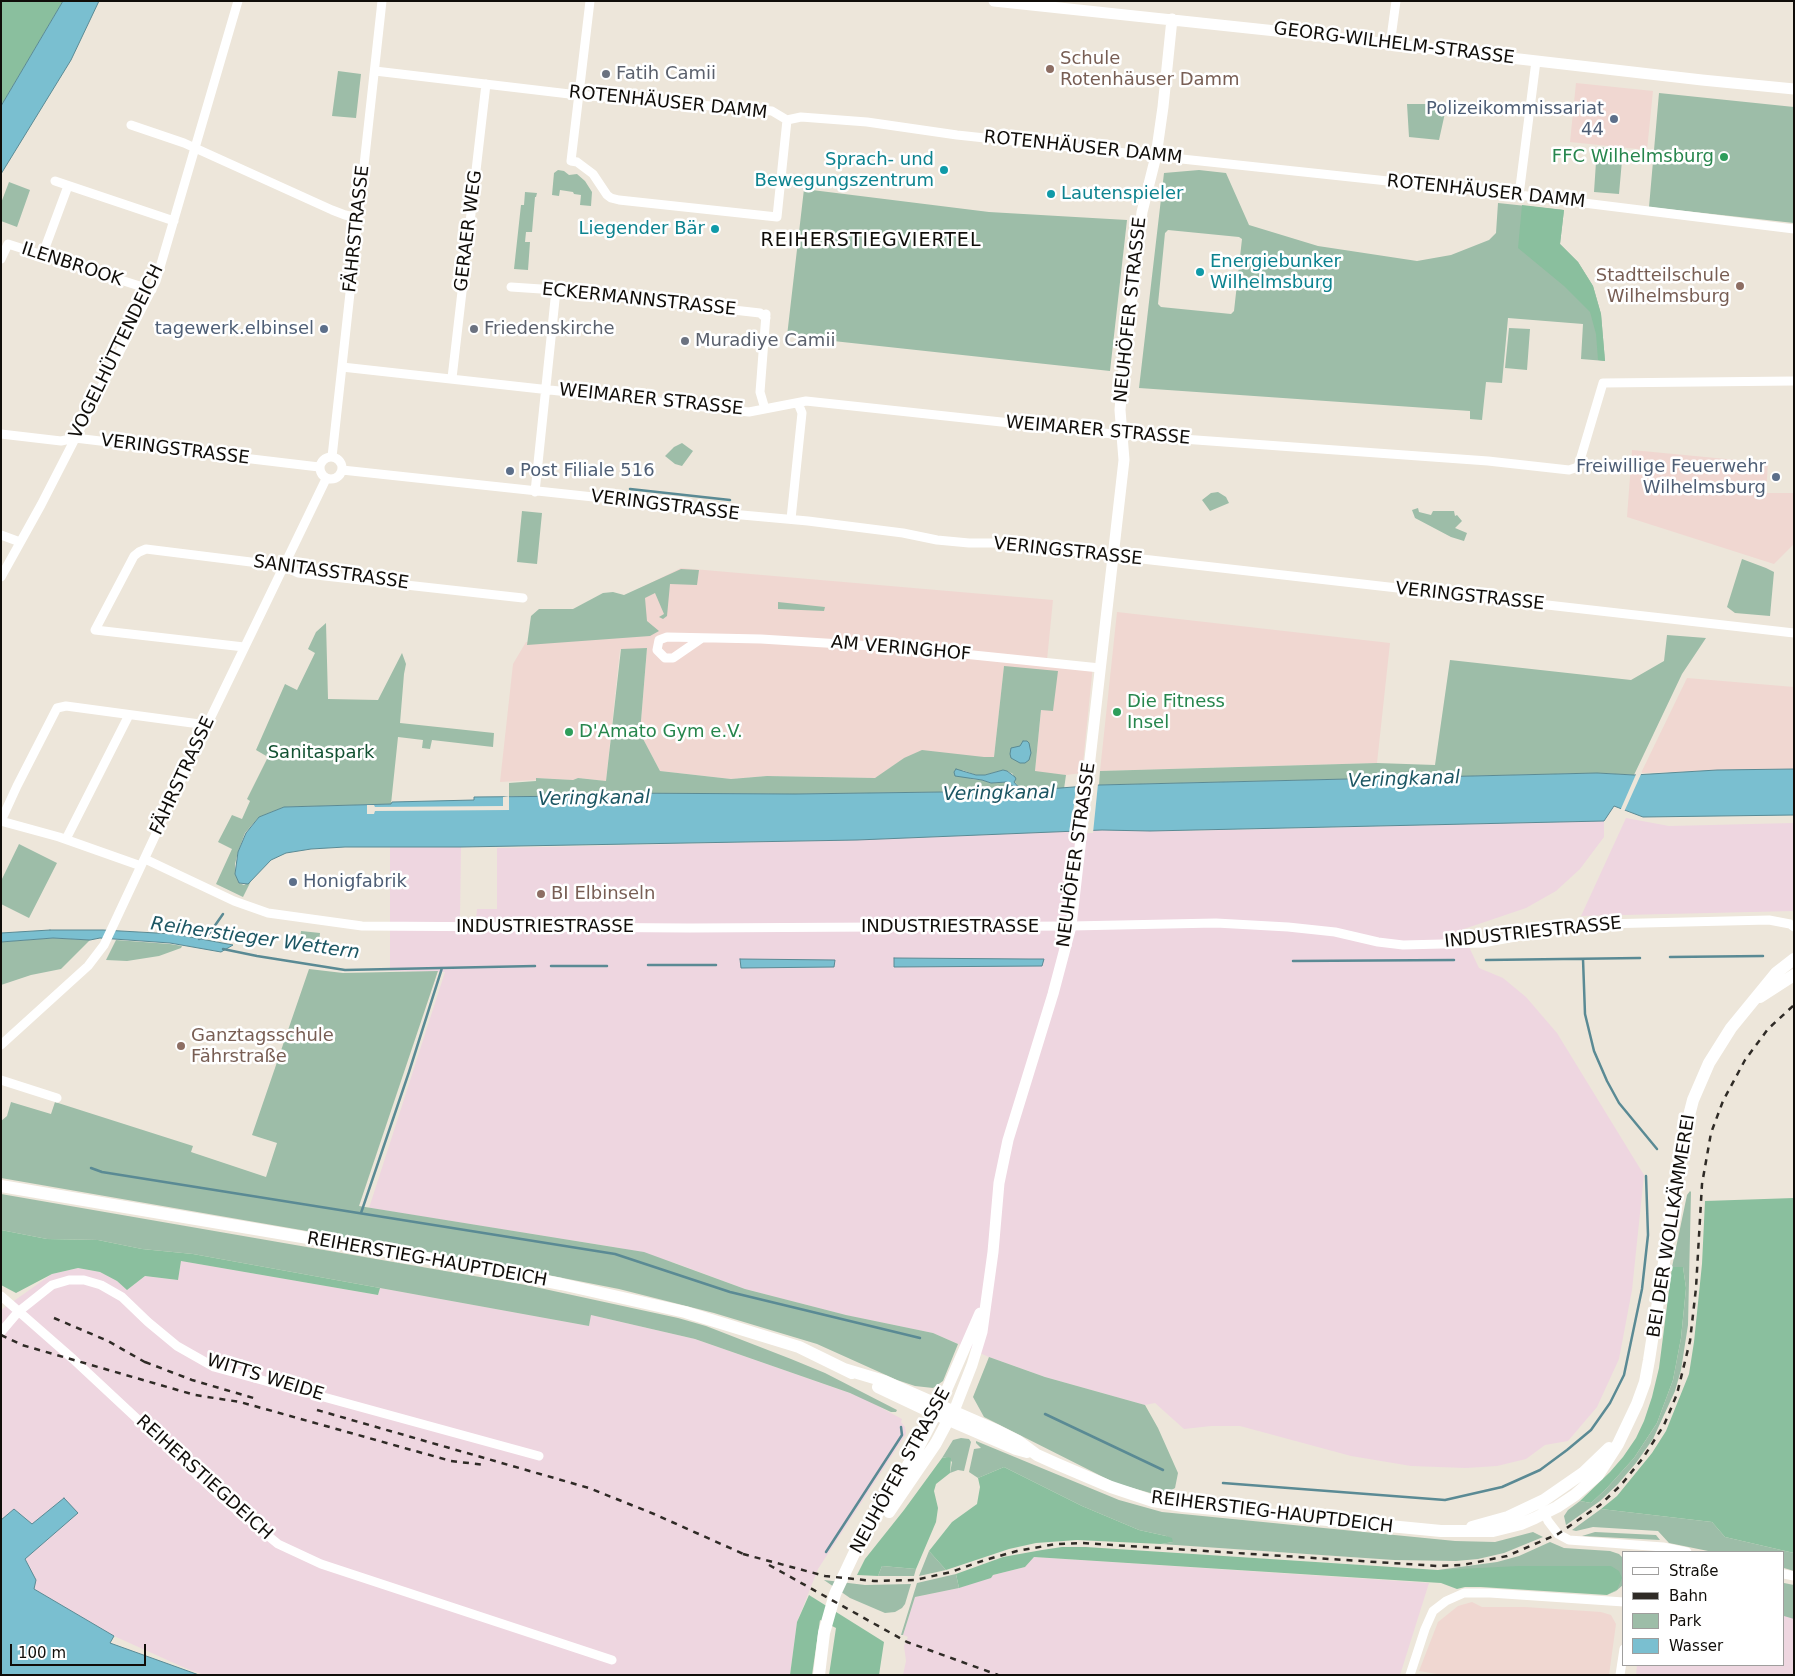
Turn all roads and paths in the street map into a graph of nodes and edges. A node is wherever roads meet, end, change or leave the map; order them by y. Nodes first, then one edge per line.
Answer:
1 (238, 1) edge
2 (382, 1) edge
3 (590, 1) edge
4 (994, 1) edge
5 (1396, 1) edge
6 (1172, 19) junction
7 (1390, 45) junction
8 (1536, 61) junction
9 (375, 70) junction
10 (486, 84) junction
11 (1794, 89) edge
12 (578, 95) junction
13 (787, 120) junction
14 (131, 125) dead end
15 (195, 148) junction
16 (1156, 156) junction
17 (55, 181) dead end
18 (68, 186) junction
19 (1519, 195) junction
20 (358, 218) junction
21 (174, 221) junction
22 (1794, 229) edge
23 (42, 256) junction
24 (1, 259) edge
25 (511, 287) dead end
26 (152, 290) junction
27 (556, 290) junction
28 (342, 367) junction
29 (452, 378) junction
30 (1794, 381) edge
31 (546, 389) junction
32 (798, 403) junction
33 (765, 410) junction
34 (1, 434) edge
35 (1123, 435) junction
36 (75, 438) junction
37 (332, 457) junction
38 (319, 467) junction
39 (342, 470) junction
40 (326, 479) junction
41 (535, 492) junction
42 (791, 519) junction
43 (1, 535) edge
44 (20, 542) junction
45 (1112, 556) junction
46 (283, 566) junction
47 (1, 577) edge
48 (523, 598) dead end
49 (1794, 633) edge
50 (702, 638) dead end
51 (244, 647) junction
52 (1100, 668) junction
53 (129, 715) junction
54 (207, 725) junction
55 (1, 821) edge
56 (66, 839) junction
57 (143, 862) junction
58 (1071, 926) junction
59 (1794, 927) edge
60 (1794, 959) edge
61 (1794, 975) edge
62 (1752, 1002) junction
63 (1, 1045) edge
64 (1, 1080) edge
65 (57, 1098) dead end
66 (1, 1186) edge
67 (1, 1296) edge
68 (986, 1297) junction
69 (18, 1312) junction
70 (1, 1332) edge
71 (844, 1369) junction
72 (909, 1402) junction
73 (938, 1410) junction
74 (951, 1416) junction
75 (926, 1435) junction
76 (539, 1456) dead end
77 (1542, 1508) junction
78 (1456, 1531) joint
79 (1637, 1549) edge
80 (1682, 1551) edge
81 (850, 1562) junction
82 (1622, 1602) edge
83 (612, 1660) dead end
84 (1622, 1662) edge
85 (819, 1675) edge
86 (1410, 1675) edge
87 (1620, 1675) edge

1 - 15 street, VOGELHÜTTENDEICH
2 - 9 street, FÄHRSTRASSE
3 - 12 street
4 - 6 street, GEORG-WILHELM-STRASSE
5 - 7 street
6 - 7 street, GEORG-WILHELM-STRASSE
6 - 16 street, NEUHÖFER STRASSE
7 - 8 street, GEORG-WILHELM-STRASSE
8 - 11 street, GEORG-WILHELM-STRASSE
8 - 19 street
9 - 10 street, ROTENHÄUSER DAMM
9 - 20 street, FÄHRSTRASSE
10 - 12 street, ROTENHÄUSER DAMM
10 - 29 street, GERAER WEG
12 - 13 street, ROTENHÄUSER DAMM
12 - 13 street
13 - 16 street, ROTENHÄUSER DAMM
14 - 15 street
15 - 20 street
15 - 21 street, VOGELHÜTTENDEICH
16 - 19 street, ROTENHÄUSER DAMM
16 - 35 street, NEUHÖFER STRASSE
17 - 18 street
18 - 21 street
18 - 23 street
19 - 22 street, ROTENHÄUSER DAMM
20 - 28 street, FÄHRSTRASSE
21 - 26 street, VOGELHÜTTENDEICH
23 - 24 street, ILENBROOK
23 - 26 street, ILENBROOK
25 - 27 street, ECKERMANNSTRASSE
26 - 36 street, VOGELHÜTTENDEICH
27 - 31 street
27 - 33 street, ECKERMANNSTRASSE
28 - 29 street, WEIMARER STRASSE
28 - 37 street, FÄHRSTRASSE
29 - 31 street, WEIMARER STRASSE
30 - 35 street, WEIMARER STRASSE
31 - 33 street, WEIMARER STRASSE
31 - 41 street
32 - 33 street, WEIMARER STRASSE
32 - 35 street, WEIMARER STRASSE
32 - 42 street
34 - 36 street, VERINGSTRASSE
35 - 45 street, NEUHÖFER STRASSE
36 - 38 street, VERINGSTRASSE
36 - 44 street, VOGELHÜTTENDEICH
37 - 38 street
37 - 39 street
38 - 40 street
39 - 40 street
39 - 41 street, VERINGSTRASSE
40 - 46 street, FÄHRSTRASSE
41 - 42 street, VERINGSTRASSE
42 - 45 street, VERINGSTRASSE
43 - 44 street
44 - 47 street, VOGELHÜTTENDEICH
45 - 49 street, VERINGSTRASSE
45 - 52 street, NEUHÖFER STRASSE
46 - 48 street, SANITASSTRASSE
46 - 51 street, FÄHRSTRASSE
46 - 51 street, SANITASSTRASSE
50 - 52 street, AM VERINGHOF
51 - 54 street, FÄHRSTRASSE
52 - 58 street, NEUHÖFER STRASSE
53 - 54 street
53 - 55 street
53 - 56 street
54 - 57 street, FÄHRSTRASSE
55 - 56 street, INDUSTRIESTRASSE
56 - 57 street, INDUSTRIESTRASSE
57 - 58 street, INDUSTRIESTRASSE
57 - 63 street, FÄHRSTRASSE
58 - 59 street, INDUSTRIESTRASSE
58 - 68 street, NEUHÖFER STRASSE
60 - 62 main road, BEI DER WOLLKÄMMEREI
61 - 62 main road, BEI DER WOLLKÄMMEREI
62 - 77 main road, BEI DER WOLLKÄMMEREI
64 - 65 street
66 - 71 main road, REIHERSTIEG-HAUPTDEICH
67 - 69 street, REIHERSTIEGDEICH
68 - 73 street, NEUHÖFER STRASSE
68 - 74 street, NEUHÖFER STRASSE
69 - 70 street, WITTS WEIDE
69 - 76 street, WITTS WEIDE
69 - 83 street, REIHERSTIEGDEICH
71 - 72 main road, REIHERSTIEG-HAUPTDEICH
71 - 73 main road, REIHERSTIEG-HAUPTDEICH
72 - 73 main road, REIHERSTIEG-HAUPTDEICH
72 - 75 main road
73 - 74 main road, REIHERSTIEG-HAUPTDEICH
73 - 75 main road, NEUHÖFER STRASSE
74 - 78 main road, REIHERSTIEG-HAUPTDEICH
74 - 81 main road, NEUHÖFER STRASSE
75 - 81 main road, NEUHÖFER STRASSE
77 - 78 main road, BEI DER WOLLKÄMMEREI
77 - 79 street
79 - 80 street
81 - 85 main road, NEUHÖFER STRASSE
82 - 86 street
84 - 87 street

